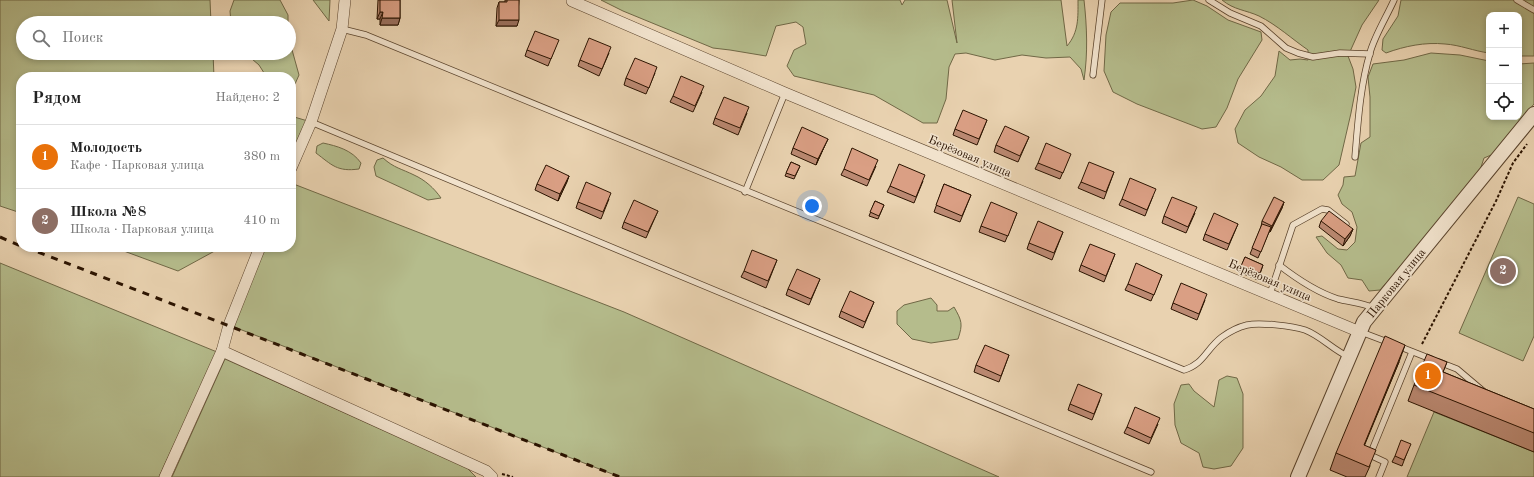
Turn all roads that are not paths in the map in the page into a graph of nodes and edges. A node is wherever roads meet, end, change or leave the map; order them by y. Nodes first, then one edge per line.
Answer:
1 (345, 0) edge
2 (1102, 0) edge
3 (1209, 0) edge
4 (1394, 0) edge
5 (1517, 0) edge
6 (572, 1) edge
7 (1534, 10) edge
8 (342, 29) junction
9 (1370, 54) junction
10 (1093, 75) dead end
11 (785, 93) junction
12 (1534, 114) edge
13 (311, 122) junction
14 (296, 156) edge
15 (1355, 156) dead end
16 (745, 192) junction
17 (1346, 224) edge
18 (258, 252) edge
19 (1279, 265) junction
20 (1270, 294) junction
21 (1375, 308) junction
22 (1360, 332) junction
23 (222, 351) junction
24 (1412, 352) junction
25 (1349, 357) junction
26 (1490, 396) edge
27 (1150, 472) dead end
28 (165, 477) edge
29 (492, 477) edge
30 (1298, 477) edge
31 (1379, 477) edge

1 - 8 street
2 - 10 lane
3 - 9 lane
4 - 9 lane
5 - 7 lane
6 - 11 street, Берёзовая улица
8 - 13 street
8 - 16 lane
9 - 15 lane
11 - 16 lane
11 - 20 street, Берёзовая улица
12 - 21 street, Парковая улица
13 - 14 street
13 - 27 lane
16 - 25 lane
17 - 19 lane
18 - 23 street
19 - 20 lane
19 - 21 lane
20 - 22 street, Берёзовая улица
21 - 22 street, Парковая улица
22 - 24 lane
22 - 25 street, Парковая улица
23 - 28 street
23 - 29 street
24 - 26 lane
24 - 31 lane
25 - 30 street, Парковая улица

